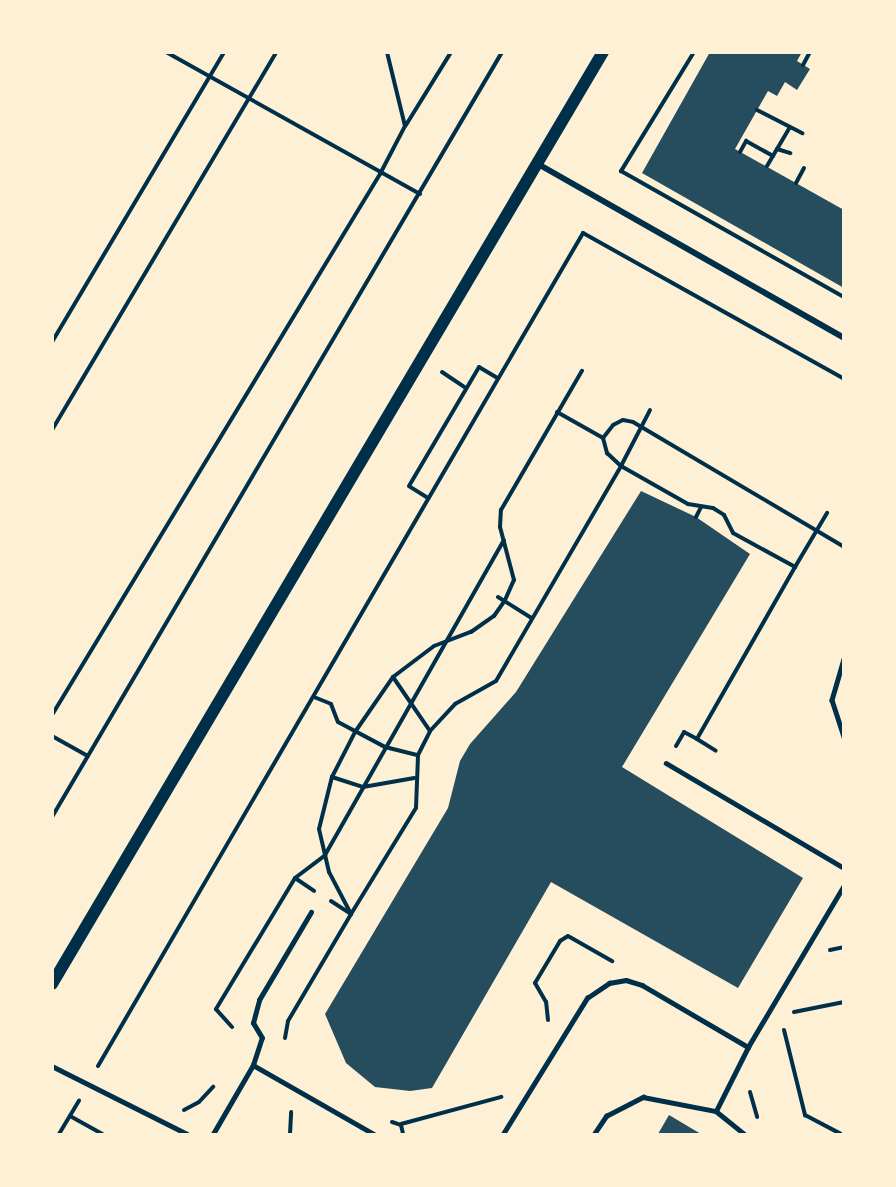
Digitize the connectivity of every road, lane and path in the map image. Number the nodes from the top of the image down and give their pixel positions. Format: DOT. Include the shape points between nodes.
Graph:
graph roads {
  1 [pos="166,52"];
  2 [pos="224,52"];
  3 [pos="276,52"];
  4 [pos="387,52"];
  5 [pos="451,52"];
  6 [pos="502,52"];
  7 [pos="603,52"];
  8 [pos="694,52"];
  9 [pos="810,52"];
  10 [pos="803,65"];
  11 [pos="209,78"];
  12 [pos="247,100"];
  13 [pos="757,110"];
  14 [pos="405,126"];
  15 [pos="790,127"];
  16 [pos="802,133"];
  17 [pos="777,149"];
  18 [pos="740,152"];
  19 [pos="790,153"];
  20 [pos="773,156"];
  21 [pos="538,164"];
  22 [pos="767,166"];
  23 [pos="804,168"];
  24 [pos="380,174"];
  25 [pos="796,183"];
  26 [pos="420,194"];
  27 [pos="843,297"];
  28 [pos="843,338"];
  29 [pos="52,342"];
  30 [pos="582,371"];
  31 [pos="497,378"];
  32 [pos="843,379"];
  33 [pos="650,410"];
  34 [pos="557,412"];
  35 [pos="644,428"];
  36 [pos="52,430"];
  37 [pos="603,438"];
  38 [pos="621,466"];
  39 [pos="428,498"];
  40 [pos="701,507"];
  41 [pos="827,513"];
  42 [pos="696,518"];
  43 [pos="817,531"];
  44 [pos="504,539"];
  45 [pos="843,547"];
  46 [pos="795,567"];
  47 [pos="498,597"];
  48 [pos="505,600"];
  49 [pos="532,618"];
  50 [pos="446,642"];
  51 [pos="843,659"];
  52 [pos="393,677"];
  53 [pos="314,697"];
  54 [pos="411,702"];
  55 [pos="52,714"];
  56 [pos="430,731"];
  57 [pos="355,732"];
  58 [pos="52,736"];
  59 [pos="843,738"];
  60 [pos="697,740"];
  61 [pos="386,747"];
  62 [pos="716,751"];
  63 [pos="418,755"];
  64 [pos="88,756"];
  65 [pos="666,763"];
  66 [pos="332,777"];
  67 [pos="414,778"];
  68 [pos="363,787"];
  69 [pos="52,817"];
  70 [pos="325,855"];
  71 [pos="843,868"];
  72 [pos="295,878"];
  73 [pos="843,885"];
  74 [pos="311,912"];
  75 [pos="351,915"];
  76 [pos="620,966"];
  77 [pos="52,984"];
  78 [pos="843,1002"];
  79 [pos="792,1013"];
  80 [pos="783,1026"];
  81 [pos="544,1029"];
  82 [pos="236,1032"];
  83 [pos="284,1041"];
  84 [pos="748,1047"];
  85 [pos="253,1065"];
  86 [pos="52,1066"];
  87 [pos="222,1078"];
  88 [pos="88,1086"];
  89 [pos="499,1106"];
  90 [pos="287,1109"];
  91 [pos="716,1111"];
  92 [pos="177,1113"];
  93 [pos="70,1116"];
  94 [pos="390,1121"];
  95 [pos="401,1125"];
  96 [pos="59,1134"];
  97 [pos="102,1134"];
  98 [pos="187,1134"];
  99 [pos="213,1134"];
  100 [pos="290,1134"];
  101 [pos="374,1134"];
  102 [pos="403,1134"];
  103 [pos="503,1134"];
  104 [pos="594,1134"];
  105 [pos="744,1134"];
  106 [pos="841,1134"];
  1 -- 11 [label="path"];
  2 -- 11 [label="path"];
  3 -- 12 [label="path"];
  4 -- 14 [label="path"];
  5 -- 14 [label="path"];
  6 -- 26 [label="path"];
  7 -- 21 [label="main road"];
  8 -- 27 [label="path" via="621,171"];
  9 -- 10 [label="path"];
  11 -- 12 [label="path"];
  11 -- 29 [label="path"];
  12 -- 24 [label="path"];
  12 -- 36 [label="path"];
  13 -- 15 [label="path"];
  14 -- 24 [label="path"];
  15 -- 16 [label="path"];
  15 -- 17 [label="path"];
  17 -- 19 [label="path"];
  17 -- 20 [label="path"];
  18 -- 20 [label="path" via="746,141"];
  20 -- 22 [label="path"];
  21 -- 28 [label="street"];
  21 -- 77 [label="main road"];
  23 -- 25 [label="path"];
  24 -- 26 [label="path"];
  24 -- 55 [label="path"];
  26 -- 64 [label="path"];
  30 -- 34 [label="path"];
  31 -- 32 [label="path" via="583,233"];
  31 -- 39 [label="path"];
  31 -- 39 [label="path" via="479,367 409,486"];
  33 -- 35 [label="path"];
  34 -- 37 [label="path"];
  34 -- 44 [label="path" via="501,510"];
  35 -- 37 [label="path" via="623,420 605,430"];
  35 -- 38 [label="path"];
  35 -- 43 [label="path"];
  37 -- 38 [label="path" via="607,453"];
  38 -- 40 [label="path" via="688,504"];
  38 -- 49 [label="path"];
  39 -- 53 [label="path"];
  40 -- 42 [label="path"];
  40 -- 46 [label="path" via="724,515 734,533"];
  41 -- 43 [label="path"];
  43 -- 45 [label="path"];
  43 -- 46 [label="path"];
  44 -- 48 [label="path" via="514,580"];
  44 -- 50 [label="path"];
  46 -- 60 [label="path"];
  47 -- 48 [label="path"];
  48 -- 49 [label="path"];
  48 -- 50 [label="path" via="494,616 471,632"];
  49 -- 56 [label="path" via="496,681 455,704"];
  50 -- 52 [label="path" via="434,646"];
  50 -- 54 [label="path"];
  51 -- 59 [label="lane" via="832,700"];
  52 -- 54 [label="path"];
  52 -- 57 [label="path"];
  53 -- 57 [label="path" via="332,704 338,722"];
  53 -- 88 [label="path"];
  54 -- 56 [label="path"];
  54 -- 61 [label="path"];
  56 -- 63 [label="path"];
  57 -- 61 [label="path"];
  57 -- 66 [label="path"];
  58 -- 64 [label="path"];
  60 -- 62 [label="path"];
  60 -- 65 [label="path" via="684,732"];
  61 -- 63 [label="path"];
  61 -- 68 [label="path"];
  63 -- 67 [label="path"];
  64 -- 69 [label="path"];
  65 -- 71 [label="lane"];
  66 -- 68 [label="path"];
  66 -- 70 [label="path" via="319,829"];
  67 -- 68 [label="path"];
  67 -- 75 [label="path" via="416,808"];
  68 -- 70 [label="path"];
  70 -- 72 [label="path"];
  70 -- 75 [label="path" via="329,872"];
  72 -- 75 [label="path"];
  72 -- 82 [label="path" via="216,1009"];
  73 -- 84 [label="lane"];
  74 -- 85 [label="lane" via="259,1000 253,1023 262,1038"];
  75 -- 83 [label="path" via="288,1021"];
  76 -- 81 [label="path" via="568,936 560,941 535,983 546,1002 549,1019"];
  78 -- 79 [label="path"];
  80 -- 106 [label="path" via="805,1115"];
  84 -- 91 [label="lane"];
  84 -- 103 [label="lane" via="642,985 626,980 609,983 587,998"];
  85 -- 99 [label="lane"];
  85 -- 101 [label="lane"];
  86 -- 88 [label="lane"];
  87 -- 92 [label="path" via="199,1102"];
  88 -- 93 [label="path"];
  88 -- 98 [label="lane"];
  89 -- 95 [label="path" via="505,1096"];
  90 -- 100 [label="path" via="292,1113"];
  91 -- 104 [label="lane" via="643,1097 606,1116"];
  91 -- 105 [label="lane"];
  93 -- 96 [label="path"];
  93 -- 97 [label="path"];
  94 -- 95 [label="path"];
  95 -- 102 [label="path"];
}
